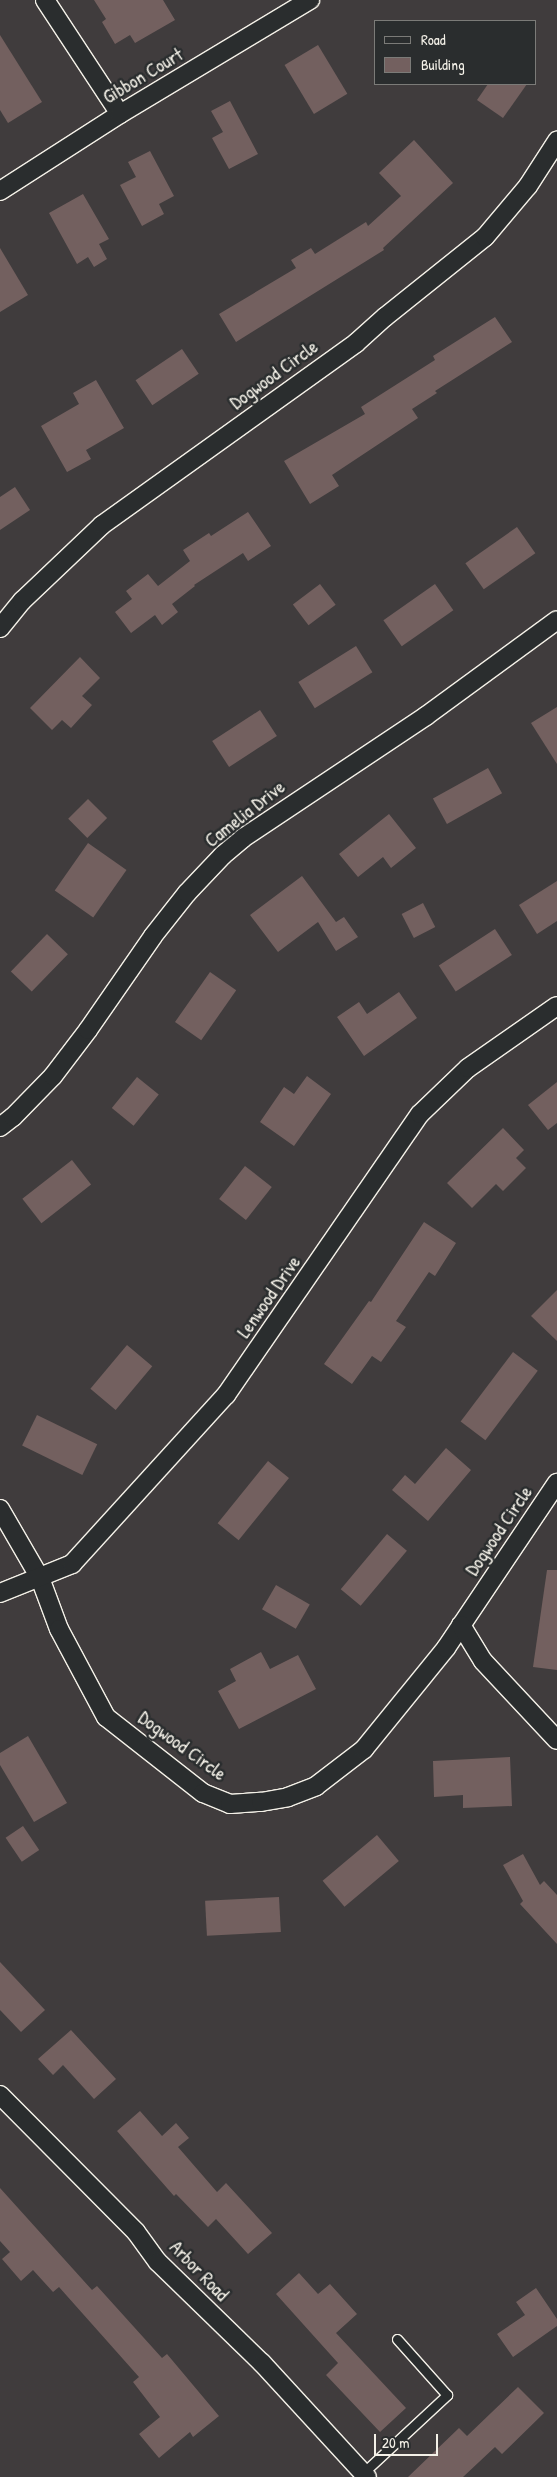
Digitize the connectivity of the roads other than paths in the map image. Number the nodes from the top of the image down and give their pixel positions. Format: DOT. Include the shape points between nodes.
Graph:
graph roads {
  1 [pos="45,0"];
  2 [pos="310,0"];
  3 [pos="120,114"];
  4 [pos="557,141"];
  5 [pos="0,191"];
  6 [pos="557,620"];
  7 [pos="0,628"];
  8 [pos="557,1006"];
  9 [pos="0,1127"];
  10 [pos="557,1483"];
  11 [pos="0,1509"];
  12 [pos="40,1578"];
  13 [pos="0,1593"];
  14 [pos="461,1625"];
  15 [pos="557,1740"];
  16 [pos="0,2095"];
  17 [pos="397,2339"];
  18 [pos="365,2475"];
  1 -- 3 [label="street"];
  2 -- 3 [label="street, Gibbon Court"];
  3 -- 5 [label="street, Gibbon Court"];
  4 -- 7 [label="street, Dogwood Circle" via="528,186 485,237 356,343 102,525 22,601"];
  6 -- 9 [label="street, Camelia Drive" via="426,716 243,838 223,855 153,936 53,1076"];
  8 -- 12 [label="street, Lenwood Drive" via="468,1068 420,1114 226,1396 72,1564"];
  10 -- 14 [label="street, Dogwood Circle"];
  11 -- 12 [label="street, Dogwood Circle"];
  12 -- 13 [label="street, Lenwood Drive"];
  12 -- 14 [label="street, Dogwood Circle" via="62,1636 106,1717 203,1793 230,1804 288,1797 316,1786 339,1771 364,1749"];
  14 -- 15 [label="street" via="483,1661"];
  16 -- 18 [label="street, Arbor Road" via="136,2232 158,2262 262,2363"];
  17 -- 18 [label="lane" via="447,2396"];
}
